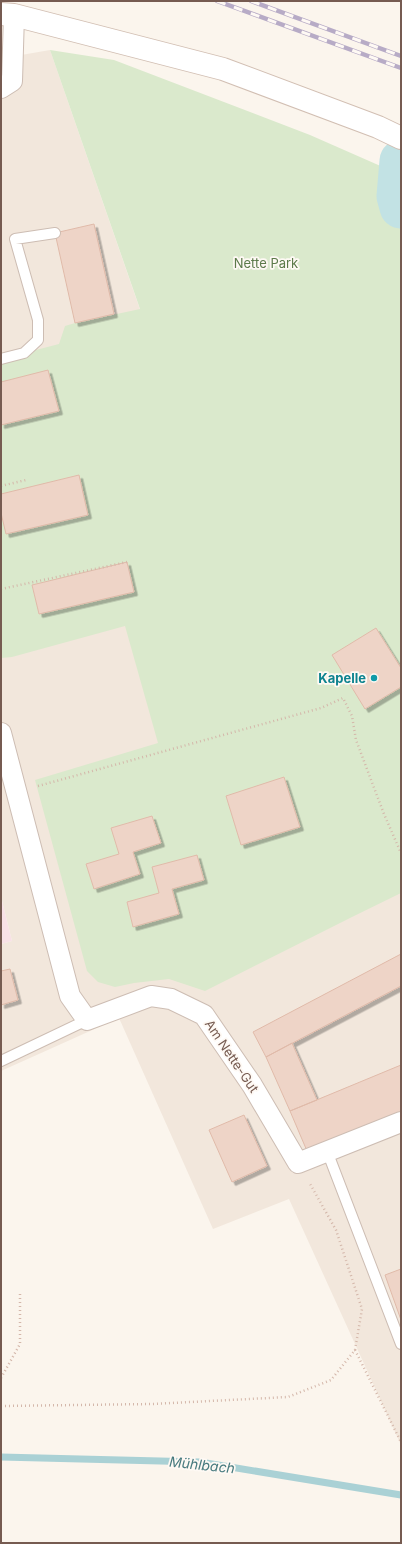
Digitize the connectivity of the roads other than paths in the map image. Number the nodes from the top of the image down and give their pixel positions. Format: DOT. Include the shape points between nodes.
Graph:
graph roads {
  1 [pos="8,14"];
  2 [pos="1,88"];
  3 [pos="401,138"];
  4 [pos="55,233"];
  5 [pos="1,359"];
  6 [pos="1,733"];
  7 [pos="87,1020"];
  8 [pos="1,1061"];
  9 [pos="401,1122"];
  10 [pos="327,1152"];
  11 [pos="401,1344"];
  1 -- 2 [label="street" via="12,81"];
  1 -- 3 [label="main road" via="223,69"];
  4 -- 5 [label="lane" via="16,239 38,320 38,340 24,353"];
  6 -- 7 [label="street" via="70,996"];
  7 -- 8 [label="lane"];
  7 -- 10 [label="street, Am Nette-Gut" via="151,996 172,999 204,1015 252,1085 298,1163"];
  9 -- 10 [label="street"];
  10 -- 11 [label="lane"];
}
